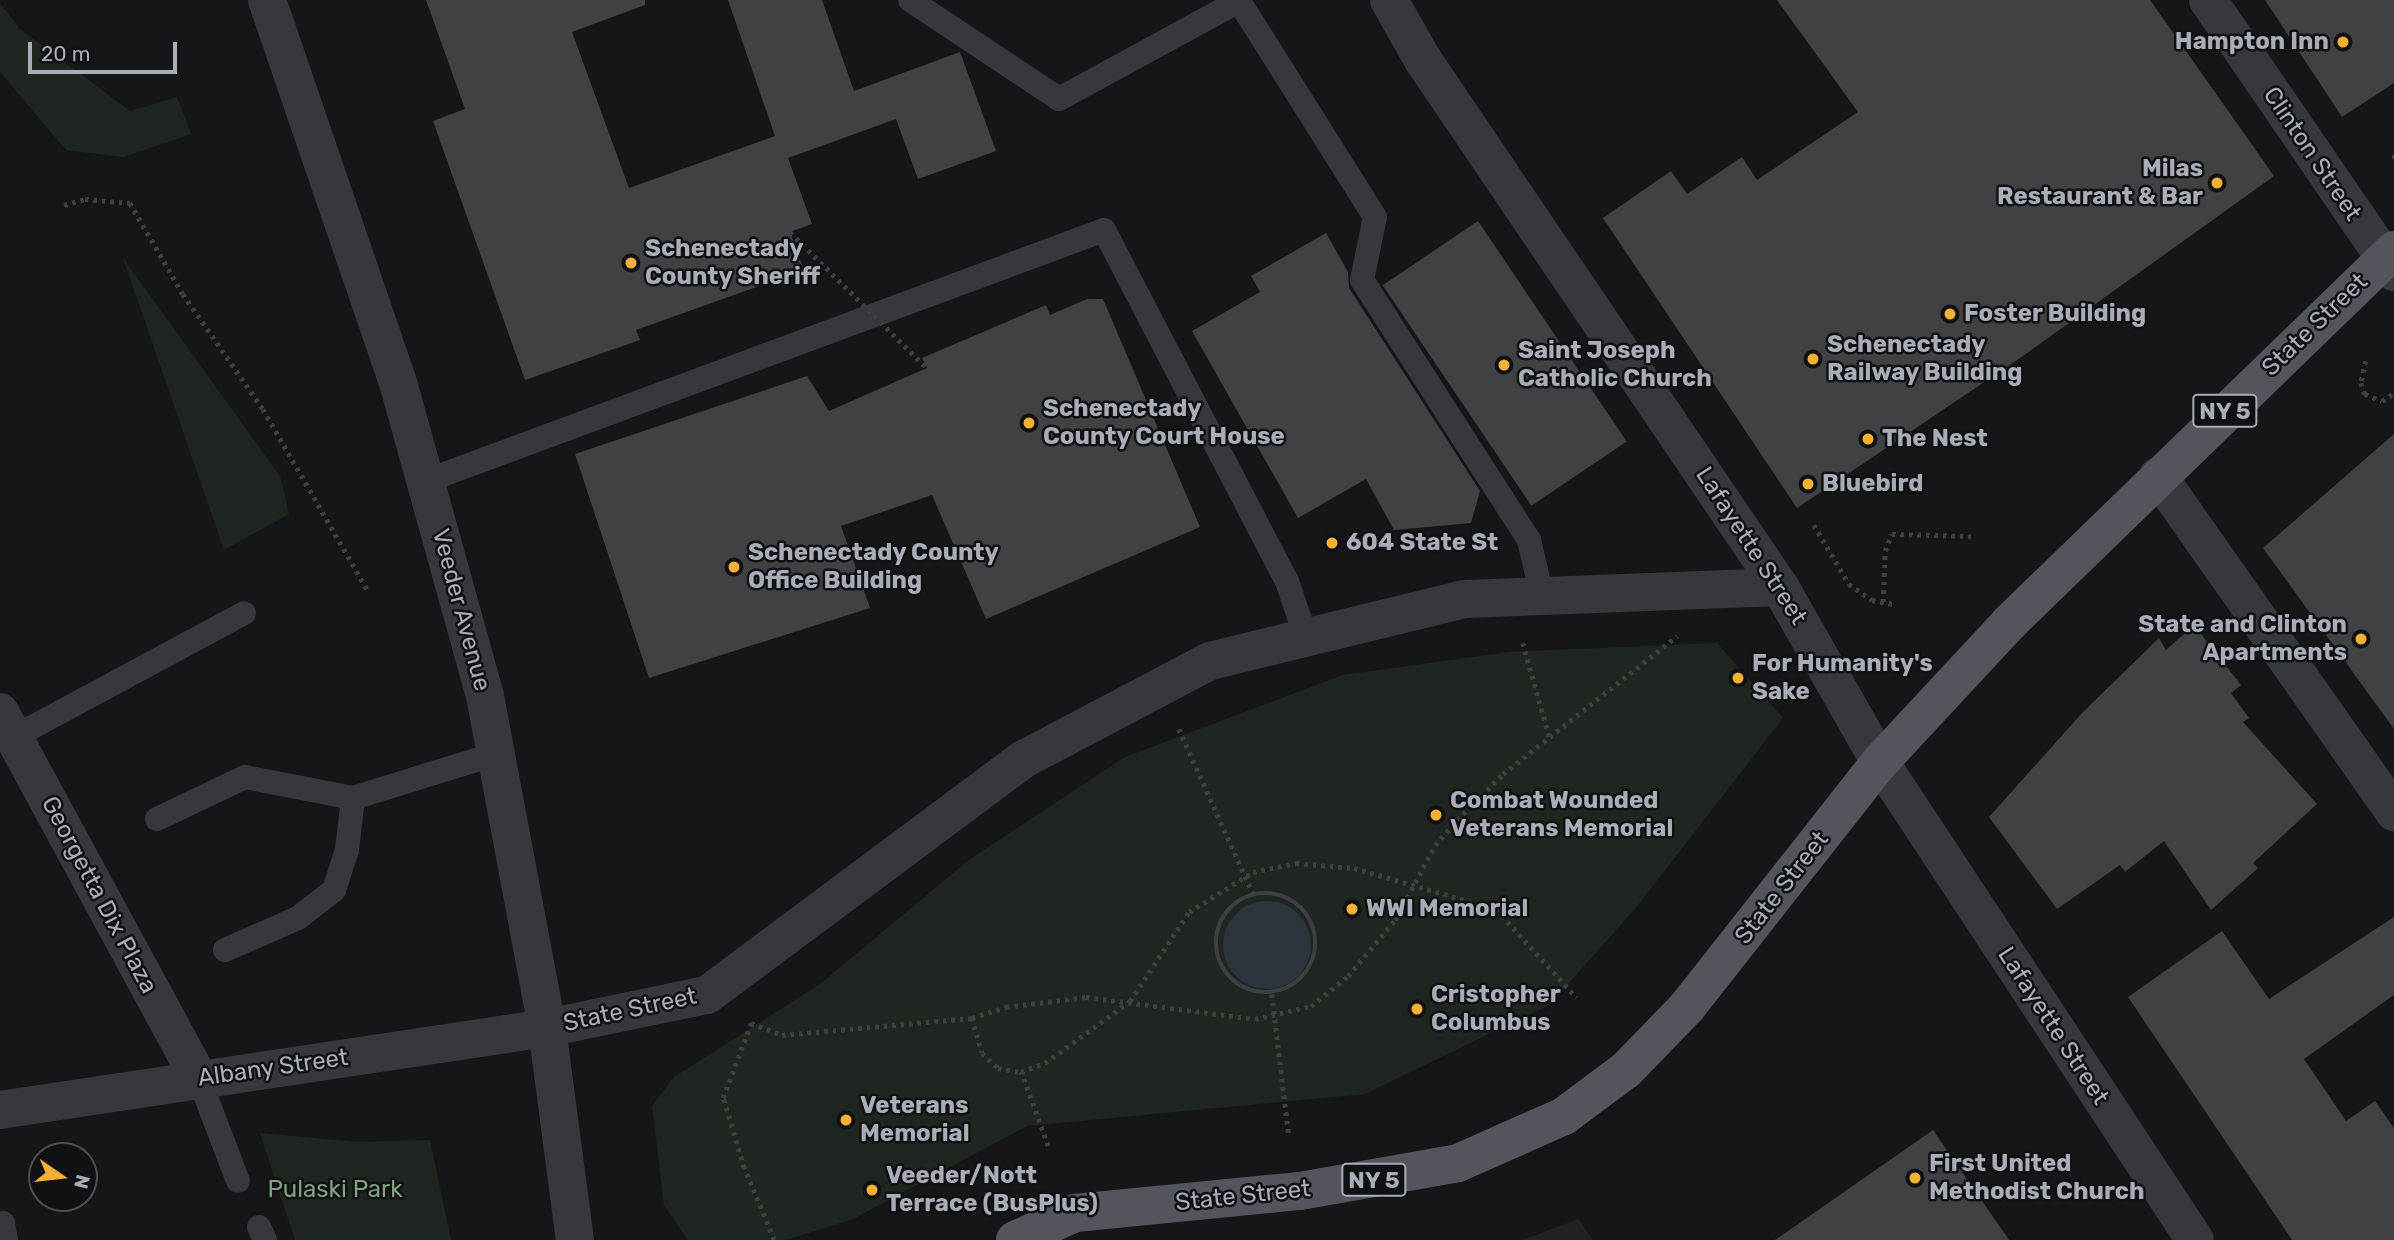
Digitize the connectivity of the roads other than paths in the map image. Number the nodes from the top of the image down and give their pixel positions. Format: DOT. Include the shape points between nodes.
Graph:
graph roads {
  1 [pos="267,0"];
  2 [pos="910,0"];
  3 [pos="1389,0"];
  4 [pos="2208,0"];
  5 [pos="2390,260"];
  6 [pos="2158,476"];
  7 [pos="426,481"];
  8 [pos="1780,587"];
  9 [pos="1542,596"];
  10 [pos="244,613"];
  11 [pos="1306,638"];
  12 [pos="7,724"];
  13 [pos="495,754"];
  14 [pos="1880,762"];
  15 [pos="353,798"];
  16 [pos="2394,812"];
  17 [pos="157,819"];
  18 [pos="225,950"];
  19 [pos="547,1028"];
  20 [pos="199,1079"];
  21 [pos="0,1110"];
  22 [pos="238,1181"];
  23 [pos="575,1240"];
  24 [pos="1015,1240"];
  25 [pos="2195,1240"];
  1 -- 7 [label="street, Veeder Avenue" via="399,386"];
  2 -- 9 [label="lane" via="1059,99 1239,1 1375,217 1362,280 1529,540"];
  3 -- 8 [label="street, Lafayette Street" via="1423,60"];
  4 -- 5 [label="street, Clinton Street"];
  5 -- 6 [label="main road, State Street / NY 5"];
  6 -- 14 [label="main road, State Street / NY 5" via="2009,623"];
  6 -- 16 [label="street"];
  7 -- 11 [label="lane" via="1104,230 1287,581"];
  7 -- 13 [label="street, Veeder Avenue" via="485,696"];
  8 -- 9 [label="street, State Street"];
  8 -- 14 [label="street, Lafayette Street"];
  9 -- 11 [label="street, State Street" via="1465,599"];
  10 -- 12 [label="lane"];
  11 -- 19 [label="street, State Street" via="1210,661 1024,759 707,995"];
  12 -- 20 [label="street, Georgetta Dix Plaza"];
  13 -- 15 [label="lane"];
  13 -- 19 [label="street, Veeder Avenue"];
  14 -- 24 [label="main road, State Street / NY 5" via="1687,1007 1626,1070 1564,1116 1458,1163 1300,1191 1075,1213"];
  14 -- 25 [label="street, Lafayette Street"];
  15 -- 17 [label="lane" via="245,777"];
  15 -- 18 [label="lane" via="347,850 334,890 298,918"];
  19 -- 20 [label="street, Albany Street"];
  19 -- 23 [label="street, Veeder Avenue"];
  20 -- 21 [label="street, Albany Street"];
  20 -- 22 [label="lane"];
}
